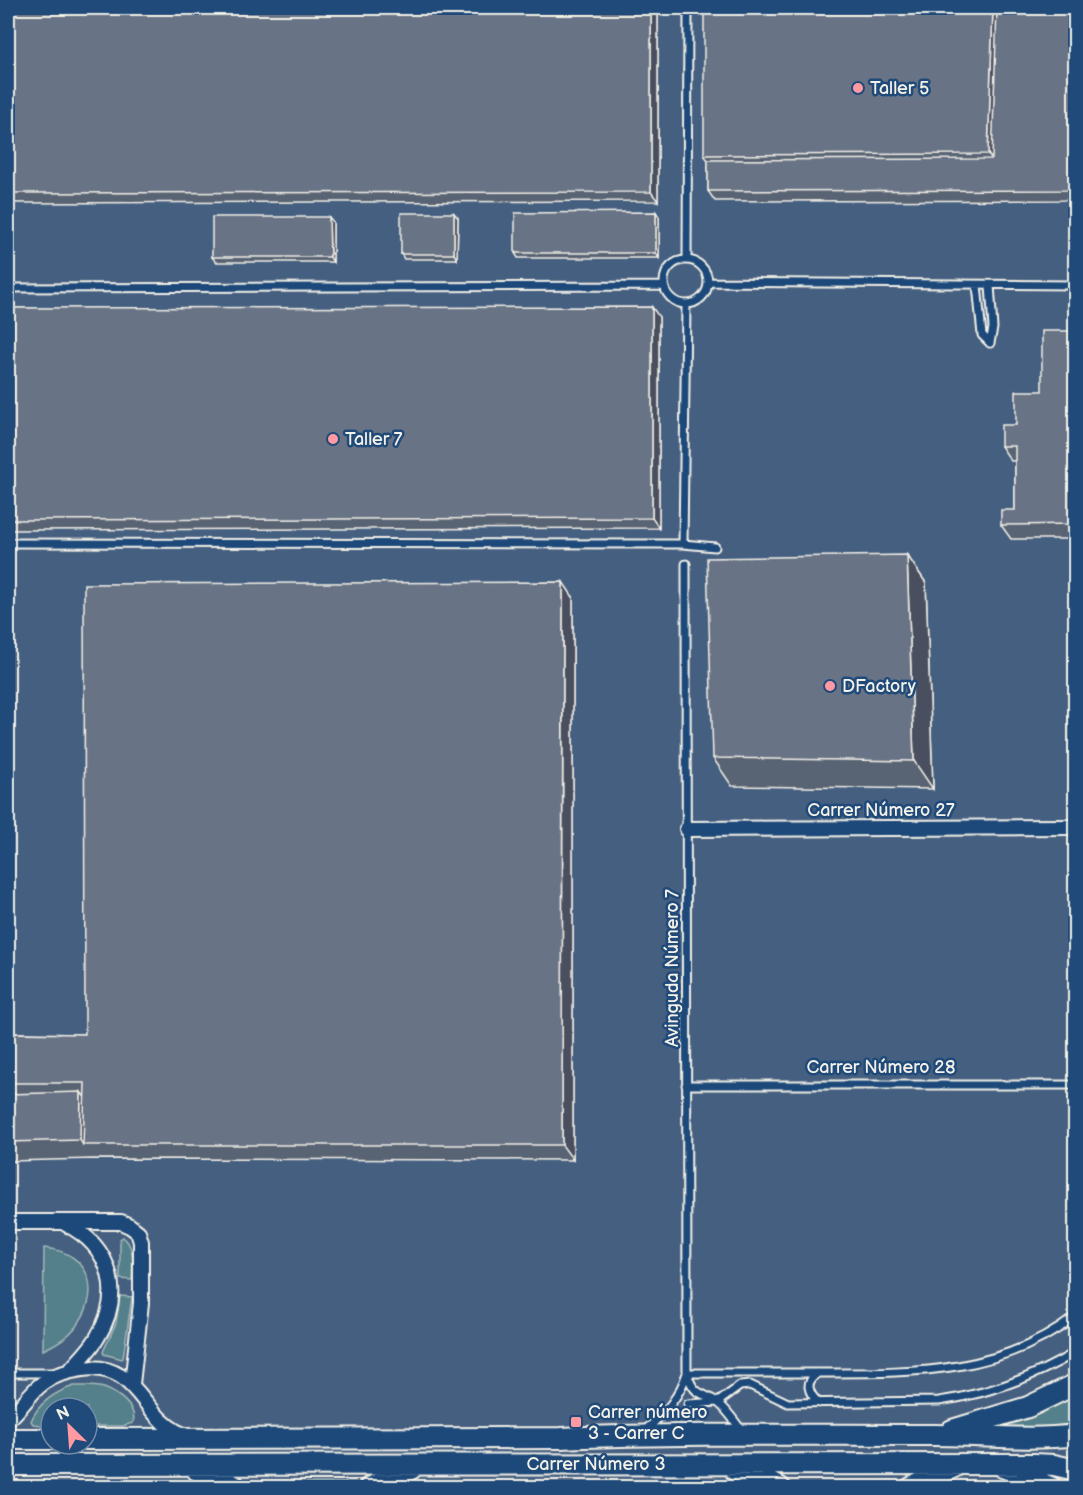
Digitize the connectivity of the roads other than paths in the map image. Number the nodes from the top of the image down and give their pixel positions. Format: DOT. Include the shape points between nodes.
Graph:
graph roads {
  1 [pos="688,8"];
  2 [pos="687,260"];
  3 [pos="709,282"];
  4 [pos="977,285"];
  5 [pos="990,285"];
  6 [pos="1076,285"];
  7 [pos="664,286"];
  8 [pos="8,288"];
  9 [pos="686,304"];
  10 [pos="8,543"];
  11 [pos="683,544"];
  12 [pos="715,547"];
  13 [pos="686,564"];
  14 [pos="1076,827"];
  15 [pos="687,829"];
  16 [pos="1076,1084"];
  17 [pos="686,1085"];
  18 [pos="8,1222"];
  19 [pos="61,1222"];
  20 [pos="1076,1316"];
  21 [pos="1076,1352"];
  22 [pos="65,1372"];
  23 [pos="8,1373"];
  24 [pos="687,1373"];
  25 [pos="818,1373"];
  26 [pos="132,1384"];
  27 [pos="1076,1384"];
  28 [pos="718,1402"];
  29 [pos="819,1403"];
  30 [pos="688,1404"];
  31 [pos="8,1419"];
  32 [pos="938,1435"];
  33 [pos="1076,1435"];
  34 [pos="637,1436"];
  35 [pos="747,1436"];
  36 [pos="8,1439"];
  37 [pos="39,1439"];
  38 [pos="99,1439"];
  39 [pos="197,1439"];
  40 [pos="716,1463"];
  41 [pos="963,1464"];
  42 [pos="995,1464"];
  43 [pos="8,1465"];
  44 [pos="183,1465"];
  45 [pos="421,1465"];
  46 [pos="1076,1470"];
  47 [pos="237,1488"];
  48 [pos="369,1488"];
  49 [pos="780,1488"];
  50 [pos="911,1488"];
  51 [pos="1052,1488"];
  1 -- 2 [label="lane"];
  2 -- 3 [label="lane" via="701,265"];
  2 -- 7 [label="lane" via="669,268"];
  3 -- 4 [label="lane"];
  3 -- 9 [label="lane" via="701,299"];
  4 -- 5 [label="lane"];
  4 -- 5 [label="lane" via="982,335 990,343"];
  5 -- 6 [label="lane"];
  7 -- 8 [label="lane"];
  7 -- 9 [label="lane" via="672,299"];
  9 -- 11 [label="lane"];
  10 -- 11 [label="lane"];
  11 -- 12 [label="lane"];
  13 -- 15 [label="lane, Avinguda Número 7"];
  14 -- 15 [label="street, Carrer Número 27"];
  15 -- 17 [label="lane, Avinguda Número 7"];
  16 -- 17 [label="lane, Carrer Número 28"];
  17 -- 24 [label="lane, Avinguda Número 7"];
  18 -- 19 [label="street"];
  19 -- 22 [label="street" via="90,1239 111,1279 111,1301 104,1326 97,1340"];
  19 -- 26 [label="street" via="121,1222 138,1232 141,1303"];
  20 -- 25 [label="lane" via="1044,1337 971,1364 920,1372"];
  21 -- 29 [label="lane" via="1009,1385 963,1397"];
  22 -- 23 [label="lane"];
  22 -- 26 [label="street" via="104,1369"];
  22 -- 31 [label="street" via="33,1390"];
  24 -- 25 [label="lane"];
  24 -- 28 [label="lane" via="695,1389"];
  24 -- 34 [label="lane, Avinguda Número 7" via="671,1404"];
  25 -- 29 [label="lane" via="809,1383 810,1393"];
  26 -- 39 [label="street" via="159,1420 177,1433"];
  27 -- 32 [label="main road" via="1028,1407"];
  28 -- 29 [label="lane" via="740,1386 750,1386 788,1403"];
  28 -- 30 [label="lane"];
  28 -- 35 [label="lane"];
  32 -- 33 [label="main road, Carrer Número 3"];
  32 -- 35 [label="main road, Carrer Número 3"];
  34 -- 35 [label="main road, Carrer Número 3"];
  34 -- 39 [label="main road, Carrer Número 3"];
  36 -- 37 [label="main road"];
  38 -- 39 [label="main road, Carrer Número 3"];
  40 -- 41 [label="main road, Carrer Número 3"];
  40 -- 45 [label="main road, Carrer Número 3"];
  40 -- 49 [label="main road"];
  41 -- 42 [label="main road, Carrer Número 3"];
  41 -- 50 [label="main road"];
  42 -- 46 [label="main road, Carrer Número 3" via="1054,1465"];
  42 -- 51 [label="main road"];
  43 -- 44 [label="main road, Carrer Número 3"];
  44 -- 45 [label="main road, Carrer Número 3"];
  44 -- 47 [label="main road"];
  45 -- 48 [label="main road"];
}
